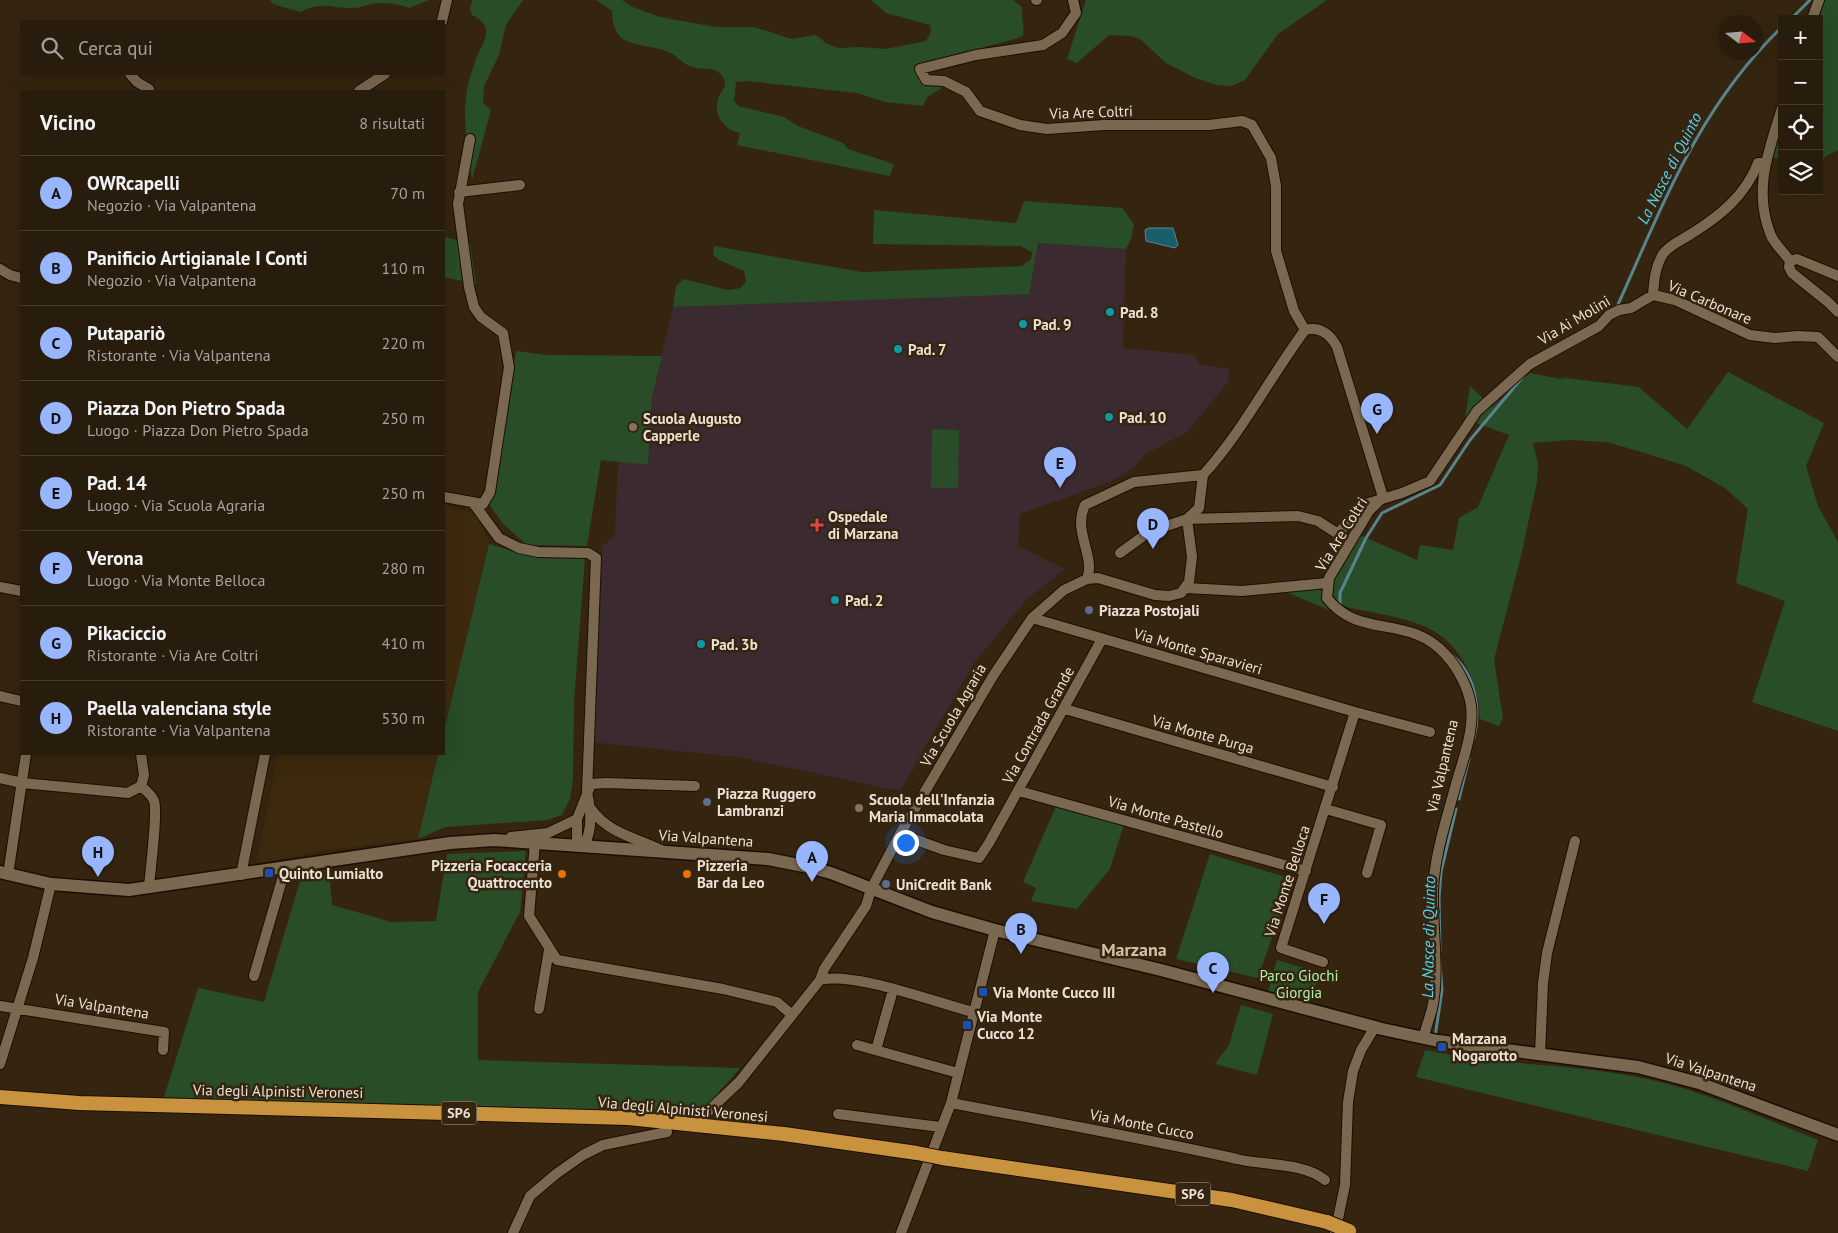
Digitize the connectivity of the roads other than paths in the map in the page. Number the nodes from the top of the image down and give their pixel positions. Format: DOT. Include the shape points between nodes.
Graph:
graph roads {
  1 [pos="447,0"];
  2 [pos="1073,0"];
  3 [pos="1820,0"];
  4 [pos="1814,15"];
  5 [pos="442,20"];
  6 [pos="131,75"];
  7 [pos="383,75"];
  8 [pos="150,90"];
  9 [pos="361,90"];
  10 [pos="1778,120"];
  11 [pos="470,139"];
  12 [pos="1763,167"];
  13 [pos="520,185"];
  14 [pos="459,192"];
  15 [pos="1790,261"];
  16 [pos="0,269"];
  17 [pos="1838,276"];
  18 [pos="20,278"];
  19 [pos="1653,295"];
  20 [pos="1838,312"];
  21 [pos="1305,330"];
  22 [pos="1838,357"];
  23 [pos="1203,475"];
  24 [pos="445,497"];
  25 [pos="1383,497"];
  26 [pos="474,504"];
  27 [pos="1187,519"];
  28 [pos="1120,553"];
  29 [pos="1086,579"];
  30 [pos="1327,583"];
  31 [pos="0,587"];
  32 [pos="1186,588"];
  33 [pos="20,592"];
  34 [pos="1032,618"];
  35 [pos="1102,639"];
  36 [pos="0,696"];
  37 [pos="20,701"];
  38 [pos="1065,709"];
  39 [pos="1355,712"];
  40 [pos="1430,732"];
  41 [pos="26,755"];
  42 [pos="142,755"];
  43 [pos="265,755"];
  44 [pos="0,778"];
  45 [pos="22,783"];
  46 [pos="141,786"];
  47 [pos="695,786"];
  48 [pos="1333,786"];
  49 [pos="1019,790"];
  50 [pos="587,792"];
  51 [pos="590,808"];
  52 [pos="1326,809"];
  53 [pos="577,819"];
  54 [pos="900,834"];
  55 [pos="494,840"];
  56 [pos="1574,841"];
  57 [pos="535,842"];
  58 [pos="580,846"];
  59 [pos="663,852"];
  60 [pos="286,866"];
  61 [pos="1306,872"];
  62 [pos="1367,873"];
  63 [pos="4,874"];
  64 [pos="241,875"];
  65 [pos="51,884"];
  66 [pos="149,888"];
  67 [pos="871,889"];
  68 [pos="995,930"];
  69 [pos="549,950"];
  70 [pos="1323,962"];
  71 [pos="254,976"];
  72 [pos="820,980"];
  73 [pos="893,990"];
  74 [pos="0,1006"];
  75 [pos="17,1008"];
  76 [pos="539,1009"];
  77 [pos="974,1012"];
  78 [pos="791,1014"];
  79 [pos="1375,1027"];
  80 [pos="1423,1038"];
  81 [pos="857,1045"];
  82 [pos="163,1050"];
  83 [pos="876,1050"];
  84 [pos="1540,1054"];
  85 [pos="0,1064"];
  86 [pos="958,1073"];
  87 [pos="0,1097"];
  88 [pos="950,1103"];
  89 [pos="838,1114"];
  90 [pos="702,1117"];
  91 [pos="940,1127"];
  92 [pos="667,1132"];
  93 [pos="1838,1135"];
  94 [pos="1324,1180"];
  95 [pos="1331,1228"];
  96 [pos="1352,1232"];
  97 [pos="513,1233"];
  98 [pos="901,1233"];
  1 -- 5 [label="street"];
  2 -- 21 [label="street, Via Are Coltri" via="1076,13 1062,33 1043,45 976,55 920,69 926,80 944,81 966,92 980,111 1020,125 1047,129 1104,125 1209,125 1242,121 1252,125 1271,158 1276,186 1276,251 1294,311"];
  3 -- 4 [label="street"];
  6 -- 8 [label="street"];
  7 -- 9 [label="street"];
  10 -- 12 [label="street"];
  11 -- 14 [label="street"];
  12 -- 15 [label="street" via="1763,206 1770,234"];
  12 -- 19 [label="street" via="1758,164 1741,194 1721,215 1664,254 1656,270"];
  13 -- 14 [label="street"];
  14 -- 26 [label="street" via="460,230 474,307 481,317 503,333 509,367 490,492 483,504"];
  15 -- 17 [label="street" via="1797,259"];
  15 -- 20 [label="street" via="1792,274"];
  16 -- 18 [label="street"];
  19 -- 22 [label="street, Via Carbonare" via="1675,300 1750,336 1818,337"];
  19 -- 25 [label="street, Via Ai Molini" via="1631,308 1609,315 1599,326 1530,364 1477,411 1430,481"];
  21 -- 23 [label="street" via="1235,436"];
  21 -- 25 [label="street, Via Are Coltri" via="1316,328 1330,336 1337,347"];
  23 -- 27 [label="street" via="1199,508"];
  23 -- 29 [label="street" via="1134,482 1085,505 1081,528 1090,564"];
  24 -- 26 [label="street"];
  25 -- 27 [label="street, Via Ai Molini" via="1362,505 1338,534 1318,521 1298,516"];
  25 -- 30 [label="street, Via Are Coltri" via="1369,511"];
  26 -- 50 [label="street" via="499,538 519,548 538,552 588,553 596,558"];
  27 -- 28 [label="street" via="1148,532"];
  27 -- 32 [label="street" via="1192,557"];
  29 -- 32 [label="street" via="1098,578 1155,595 1175,595"];
  29 -- 34 [label="street, Via Scuola Agraria" via="1064,590"];
  30 -- 32 [label="street, Via Are Coltri" via="1259,591"];
  30 -- 80 [label="street, Via Valpantena" via="1327,598 1338,612 1362,622 1409,630 1430,640 1461,676 1471,705 1467,745 1439,851 1434,883 1434,984 1432,1008"];
  31 -- 33 [label="street"];
  34 -- 35 [label="street, Via Monte Sparavieri"];
  34 -- 54 [label="street, Via Scuola Agraria" via="993,676"];
  35 -- 38 [label="street, Via Contrada Grande"];
  35 -- 39 [label="street, Via Monte Sparavieri"];
  36 -- 37 [label="street"];
  38 -- 48 [label="street, Via Monte Purga"];
  38 -- 49 [label="street, Via Contrada Grande"];
  39 -- 40 [label="street"];
  39 -- 48 [label="street, Via Monte Belloca"];
  41 -- 45 [label="street, Via Valpantena"];
  42 -- 46 [label="street" via="144,775"];
  43 -- 64 [label="street"];
  44 -- 45 [label="street"];
  45 -- 46 [label="street" via="128,792"];
  45 -- 63 [label="street, Via Valpantena"];
  46 -- 66 [label="street" via="154,800 157,813"];
  47 -- 50 [label="street" via="606,783 591,784"];
  48 -- 52 [label="street, Via Monte Belloca"];
  49 -- 54 [label="street, Via Contrada Grande" via="979,858 944,850"];
  49 -- 61 [label="street, Via Monte Pastello"];
  50 -- 51 [label="street"];
  50 -- 53 [label="street"];
  51 -- 58 [label="street" via="590,831"];
  51 -- 59 [label="street" via="602,823 616,832"];
  52 -- 61 [label="street, Via Monte Belloca"];
  52 -- 62 [label="street" via="1381,825"];
  53 -- 55 [label="street" via="548,833"];
  53 -- 58 [label="street"];
  54 -- 67 [label="street, Via Scuola Agraria"];
  55 -- 57 [label="street, Via Valpantena"];
  55 -- 60 [label="street, Via Valpantena"];
  56 -- 84 [label="street" via="1547,954"];
  57 -- 58 [label="street, Via Valpantena"];
  57 -- 69 [label="street" via="529,916"];
  58 -- 59 [label="street, Via Valpantena"];
  59 -- 67 [label="street, Via Valpantena" via="768,859 831,873"];
  60 -- 64 [label="street, Via Valpantena"];
  60 -- 71 [label="street"];
  61 -- 70 [label="street, Via Monte Belloca" via="1280,948"];
  63 -- 65 [label="street, Via Valpantena"];
  64 -- 66 [label="street, Via Valpantena"];
  65 -- 66 [label="street, Via Valpantena" via="98,890"];
  65 -- 75 [label="street"];
  67 -- 68 [label="street, Via Valpantena" via="932,912"];
  67 -- 72 [label="street" via="866,906"];
  68 -- 77 [label="street"];
  68 -- 79 [label="street, Via Valpantena"];
  69 -- 76 [label="street"];
  69 -- 78 [label="street" via="557,960 723,989 777,1002"];
  72 -- 73 [label="street" via="838,977"];
  72 -- 78 [label="street"];
  73 -- 77 [label="street"];
  73 -- 83 [label="street"];
  74 -- 75 [label="street, Via Valpantena"];
  75 -- 82 [label="street, Via Valpantena" via="164,1032"];
  75 -- 85 [label="street"];
  77 -- 86 [label="street"];
  78 -- 90 [label="street" via="739,1082"];
  79 -- 80 [label="street, Via Valpantena"];
  79 -- 95 [label="street" via="1361,1050 1352,1079 1345,1185"];
  80 -- 84 [label="street, Via Valpantena"];
  81 -- 83 [label="street"];
  83 -- 86 [label="street"];
  84 -- 93 [label="street, Via Valpantena" via="1638,1067 1699,1083"];
  86 -- 88 [label="street"];
  87 -- 95 [label="highway, Via degli Alpinisti Veronesi / SP6, bridge" via="79,1104 628,1118 784,1134 1232,1200"];
  88 -- 91 [label="street"];
  88 -- 94 [label="street, Via Monte Cucco" via="1314,1172"];
  89 -- 91 [label="street"];
  91 -- 98 [label="street"];
  92 -- 97 [label="street" via="604,1145 576,1160 530,1196"];
  95 -- 96 [label="highway, Via degli Alpinisti Veronesi / SP6, bridge"];
}
